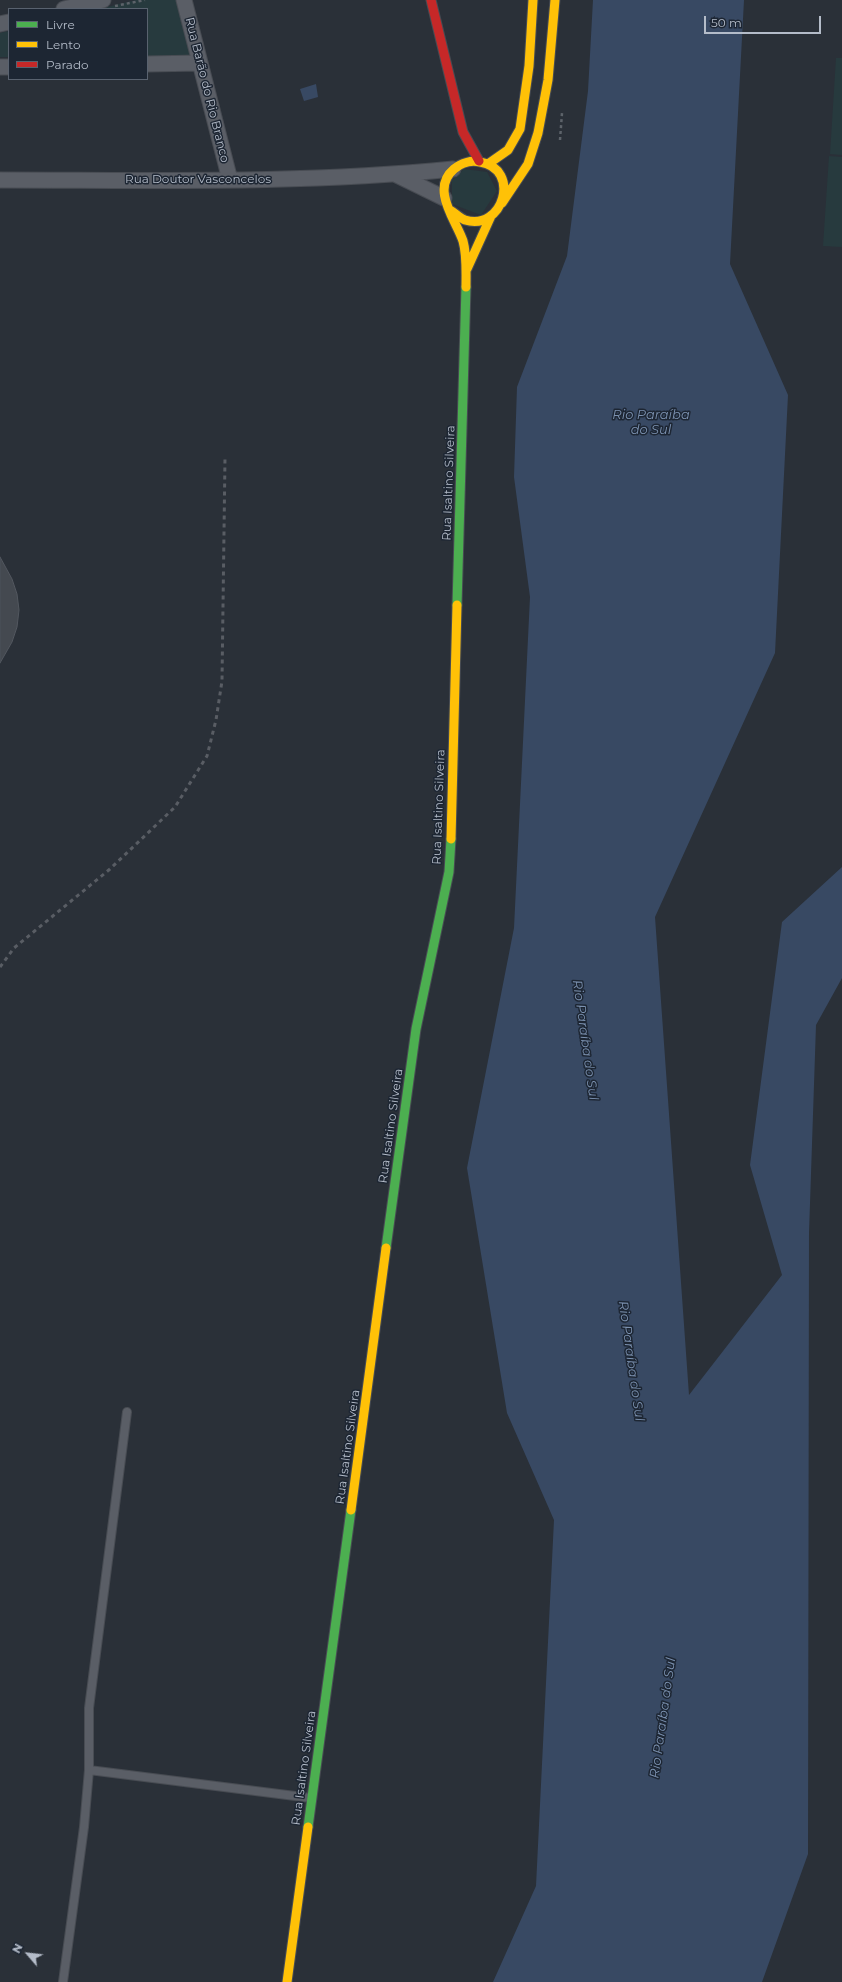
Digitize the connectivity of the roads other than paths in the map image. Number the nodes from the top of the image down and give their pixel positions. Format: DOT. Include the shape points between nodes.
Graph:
graph roads {
  1 [pos="184,0"];
  2 [pos="431,0"];
  3 [pos="533,0"];
  4 [pos="555,0"];
  5 [pos="106,4"];
  6 [pos="72,8"];
  7 [pos="200,63"];
  8 [pos="148,64"];
  9 [pos="463,132"];
  10 [pos="484,162"];
  11 [pos="455,167"];
  12 [pos="396,175"];
  13 [pos="0,180"];
  14 [pos="230,180"];
  15 [pos="502,203"];
  16 [pos="447,204"];
  17 [pos="491,216"];
  18 [pos="466,269"];
  19 [pos="127,1412"];
  20 [pos="89,1770"];
  21 [pos="312,1798"];
  22 [pos="63,1982"];
  23 [pos="287,1982"];
  1 -- 7 [label="street, Rua Barão do Rio Branco"];
  2 -- 9 [label="main road"];
  3 -- 10 [label="main road" via="529,66 520,129 508,150"];
  4 -- 15 [label="main road" via="548,80 538,134 528,164"];
  5 -- 6 [label="street"];
  7 -- 8 [label="street"];
  7 -- 14 [label="street, Rua Barão do Rio Branco"];
  9 -- 10 [label="main road"];
  9 -- 11 [label="main road"];
  10 -- 11 [label="main road" via="464,162"];
  10 -- 15 [label="main road" via="495,169 502,180"];
  11 -- 12 [label="street, Rua Doutor Vasconcelos"];
  11 -- 16 [label="main road" via="445,182"];
  12 -- 14 [label="street, Rua Doutor Vasconcelos"];
  12 -- 16 [label="street, Rua Doutor Vasconcelos"];
  13 -- 14 [label="street, Rua Doutor Vasconcelos"];
  15 -- 17 [label="main road"];
  16 -- 17 [label="main road" via="457,216 474,222"];
  16 -- 18 [label="main road, Rua Isaltino Silveira" via="463,242"];
  17 -- 18 [label="main road"];
  18 -- 21 [label="main road, Rua Isaltino Silveira" via="449,872 416,1029"];
  19 -- 20 [label="lane" via="89,1708"];
  20 -- 21 [label="lane"];
  20 -- 22 [label="lane"];
  21 -- 23 [label="main road, Rua Isaltino Silveira"];
}
